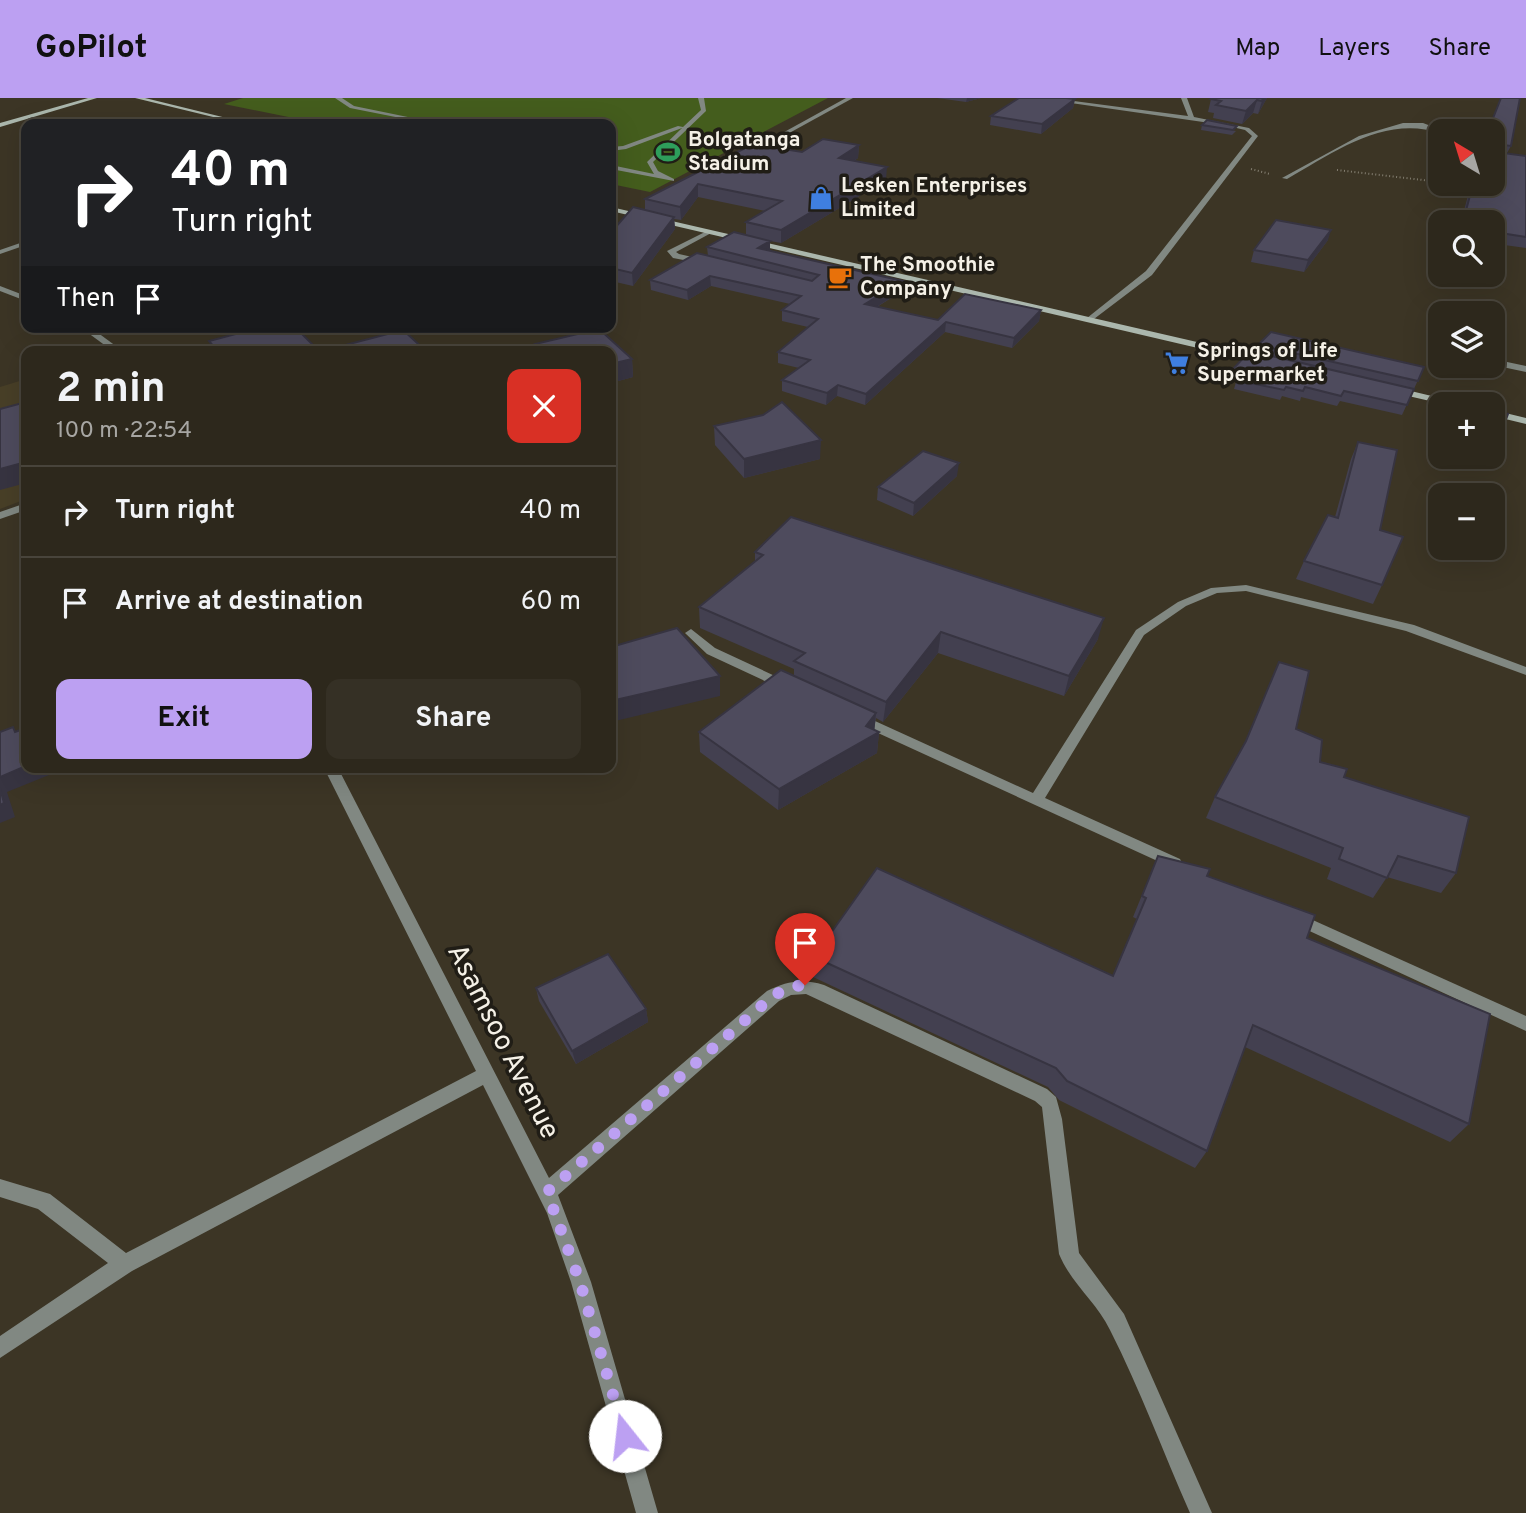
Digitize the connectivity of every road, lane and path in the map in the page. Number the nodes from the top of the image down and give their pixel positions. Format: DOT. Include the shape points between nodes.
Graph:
graph roads {
  1 [pos="93,98"];
  2 [pos="138,98"];
  3 [pos="338,98"];
  4 [pos="701,98"];
  5 [pos="850,98"];
  6 [pos="1040,98"];
  7 [pos="1184,98"];
  8 [pos="227,119"];
  9 [pos="413,119"];
  10 [pos="1192,119"];
  11 [pos="694,120"];
  12 [pos="0,125"];
  13 [pos="1428,127"];
  14 [pos="616,149"];
  15 [pos="738,159"];
  16 [pos="1234,164"];
  17 [pos="616,168"];
  18 [pos="1337,170"];
  19 [pos="1285,178"];
  20 [pos="672,180"];
  21 [pos="1428,181"];
  22 [pos="681,182"];
  23 [pos="644,208"];
  24 [pos="616,210"];
  25 [pos="633,214"];
  26 [pos="709,232"];
  27 [pos="21,245"];
  28 [pos="0,252"];
  29 [pos="713,264"];
  30 [pos="0,288"];
  31 [pos="21,297"];
  32 [pos="1090,320"];
  33 [pos="93,333"];
  34 [pos="111,346"];
  35 [pos="1266,361"];
  36 [pos="1505,365"];
  37 [pos="1526,369"];
  38 [pos="1387,389"];
  39 [pos="1428,398"];
  40 [pos="1505,416"];
  41 [pos="1526,421"];
  42 [pos="21,508"];
  43 [pos="0,516"];
  44 [pos="691,633"];
  45 [pos="1526,671"];
  46 [pos="799,691"];
  47 [pos="849,714"];
  48 [pos="334,773"];
  49 [pos="1036,800"];
  50 [pos="1187,869"];
  51 [pos="1275,909"];
  52 [pos="1526,1024"];
  53 [pos="486,1075"];
  54 [pos="0,1188"];
  55 [pos="547,1192"];
  56 [pos="125,1264"];
  57 [pos="0,1348"];
  58 [pos="647,1513"];
  59 [pos="1201,1513"];
  1 -- 12 [label="main road"];
  2 -- 8 [label="main road"];
  3 -- 9 [label="street" via="352,107"];
  4 -- 11 [label="street" via="704,110"];
  5 -- 15 [label="street"];
  6 -- 10 [label="street"];
  7 -- 10 [label="street"];
  10 -- 16 [label="street" via="1247,129 1255,136"];
  11 -- 14 [label="street" via="667,134"];
  11 -- 20 [label="street" via="650,162 655,173"];
  13 -- 19 [label="street" via="1381,130 1342,145"];
  16 -- 19 [label="path"];
  16 -- 32 [label="street" via="1149,273"];
  17 -- 20 [label="street"];
  18 -- 21 [label="path"];
  20 -- 22 [label="street"];
  23 -- 25 [label="street"];
  24 -- 25 [label="main road"];
  25 -- 26 [label="main road"];
  26 -- 29 [label="street" via="671,251"];
  26 -- 32 [label="main road"];
  27 -- 28 [label="street"];
  30 -- 31 [label="street"];
  32 -- 35 [label="main road"];
  33 -- 34 [label="street"];
  36 -- 37 [label="street"];
  38 -- 39 [label="main road"];
  40 -- 41 [label="main road"];
  42 -- 43 [label="street"];
  44 -- 46 [label="street" via="711,651"];
  45 -- 49 [label="street" via="1410,628 1246,588 1215,590 1182,604 1140,633"];
  47 -- 49 [label="street"];
  48 -- 53 [label="street, Asamsoo Avenue"];
  49 -- 50 [label="street"];
  51 -- 52 [label="street"];
  53 -- 55 [label="street, Asamsoo Avenue"];
  53 -- 56 [label="street"];
  54 -- 56 [label="street" via="43,1201"];
  55 -- 58 [label="street, Asamsoo Avenue" via="580,1282"];
  55 -- 59 [label="street" via="789,987 805,985 1041,1095 1050,1103 1069,1254 1117,1321"];
  56 -- 57 [label="street"];
}
